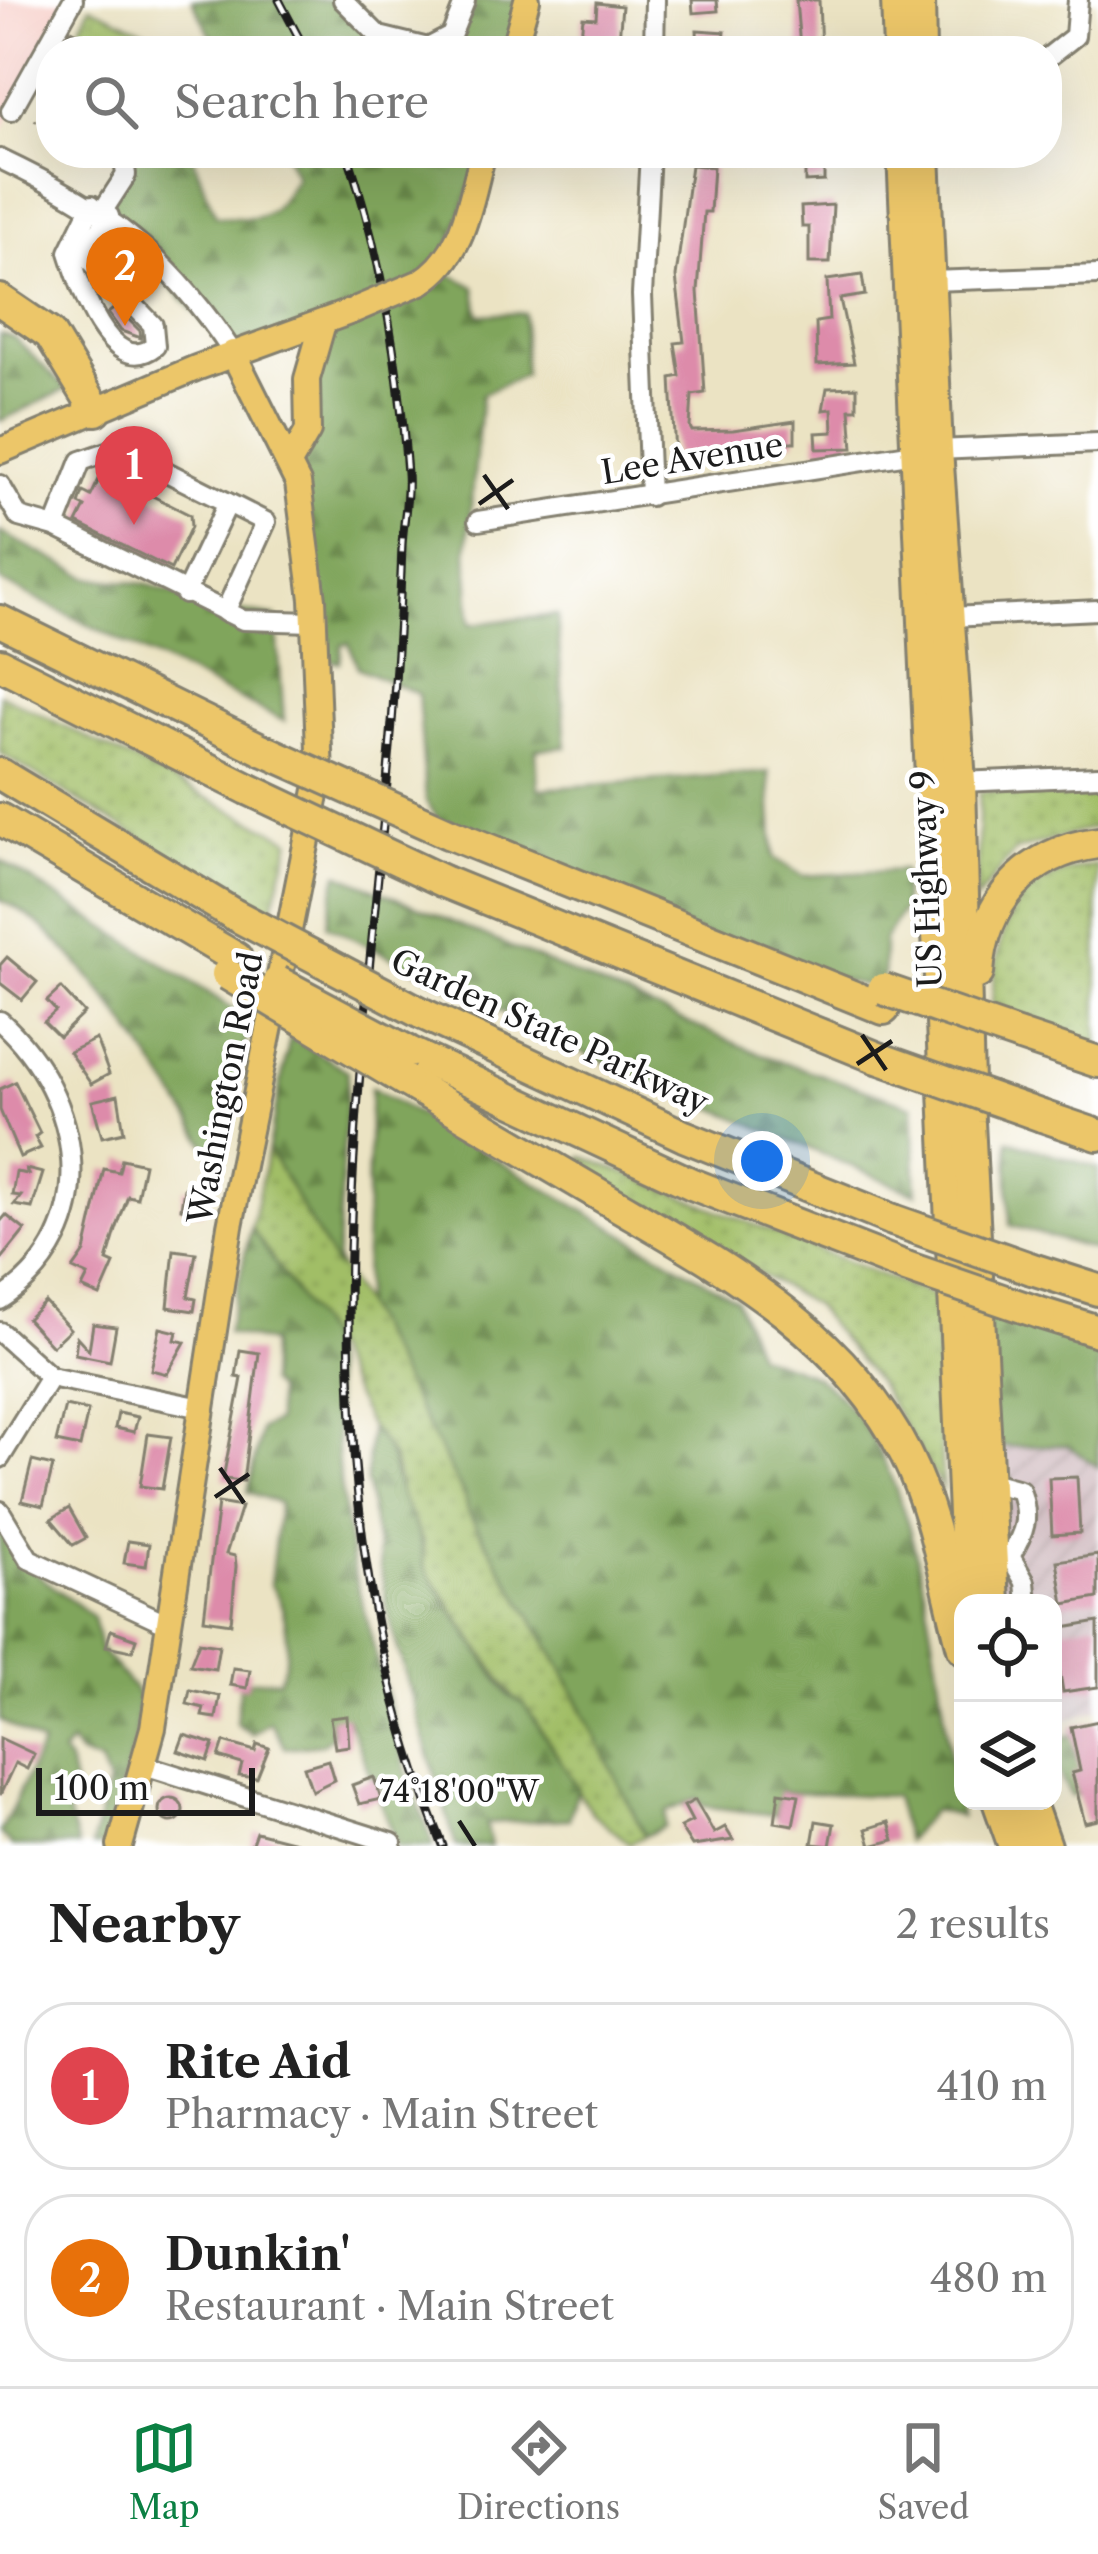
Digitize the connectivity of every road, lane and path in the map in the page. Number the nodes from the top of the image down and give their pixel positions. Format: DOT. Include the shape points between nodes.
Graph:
graph roads {
  1 [pos="73,0"];
  2 [pos="343,0"];
  3 [pos="464,0"];
  4 [pos="527,0"];
  5 [pos="655,0"];
  6 [pos="897,0"];
  7 [pos="919,0"];
  8 [pos="1078,0"];
  9 [pos="53,36"];
  10 [pos="383,36"];
  11 [pos="451,36"];
  12 [pos="516,36"];
  13 [pos="654,36"];
  14 [pos="898,36"];
  15 [pos="920,36"];
  16 [pos="1062,44"];
  17 [pos="36,66"];
  18 [pos="11,111"];
  19 [pos="0,160"];
  20 [pos="126,168"];
  21 [pos="479,168"];
  22 [pos="649,168"];
  23 [pos="904,168"];
  24 [pos="925,168"];
  25 [pos="101,211"];
  26 [pos="1098,275"];
  27 [pos="930,281"];
  28 [pos="0,299"];
  29 [pos="323,322"];
  30 [pos="233,353"];
  31 [pos="96,410"];
  32 [pos="1098,443"];
  33 [pos="0,451"];
  34 [pos="926,452"];
  35 [pos="291,460"];
  36 [pos="0,485"];
  37 [pos="650,496"];
  38 [pos="228,502"];
  39 [pos="478,520"];
  40 [pos="55,526"];
  41 [pos="185,593"];
  42 [pos="1098,610"];
  43 [pos="225,612"];
  44 [pos="950,617"];
  45 [pos="0,621"];
  46 [pos="314,622"];
  47 [pos="0,664"];
  48 [pos="0,775"];
  49 [pos="1098,776"];
  50 [pos="960,782"];
  51 [pos="0,819"];
  52 [pos="1098,843"];
  53 [pos="0,1022"];
  54 [pos="1020,1047"];
  55 [pos="1098,1062"];
  56 [pos="408,1067"];
  57 [pos="1098,1084"];
  58 [pos="1098,1135"];
  59 [pos="977,1236"];
  60 [pos="1098,1290"];
  61 [pos="0,1300"];
  62 [pos="1098,1330"];
  63 [pos="0,1332"];
  64 [pos="50,1376"];
  65 [pos="202,1408"];
  66 [pos="0,1458"];
  67 [pos="0,1511"];
  68 [pos="1000,1552"];
  69 [pos="968,1594"];
  70 [pos="995,1594"];
  71 [pos="1026,1594"];
  72 [pos="954,1608"];
  73 [pos="170,1625"];
  74 [pos="144,1766"];
  75 [pos="1001,1810"];
  76 [pos="1032,1810"];
  77 [pos="392,1843"];
  78 [pos="120,1846"];
  79 [pos="1014,1846"];
  80 [pos="1045,1846"];
  1 -- 9 [label="street"];
  2 -- 10 [label="street"];
  3 -- 11 [label="street"];
  4 -- 12 [label="main road"];
  5 -- 13 [label="street"];
  6 -- 14 [label="highway"];
  7 -- 15 [label="highway"];
  8 -- 16 [label="street" via="1079,28"];
  17 -- 18 [label="street"];
  19 -- 25 [label="street"];
  20 -- 25 [label="street"];
  21 -- 29 [label="main road, bridge" via="457,245 440,270"];
  22 -- 37 [label="street" via="642,296"];
  23 -- 34 [label="highway, US Highway 9"];
  24 -- 27 [label="highway, US Highway 9"];
  25 -- 25 [label="street" via="69,253 75,273 118,349 145,353 155,346 153,325 83,254"];
  25 -- 30 [label="street" via="173,272"];
  26 -- 27 [label="street"];
  27 -- 34 [label="highway, US Highway 9"];
  28 -- 31 [label="highway" via="50,334"];
  29 -- 30 [label="main road"];
  29 -- 35 [label="main road" via="307,380 308,431"];
  30 -- 31 [label="main road"];
  30 -- 35 [label="main road, Washington Road"];
  31 -- 33 [label="main road"];
  32 -- 34 [label="street, Lee Avenue"];
  34 -- 37 [label="street, Lee Avenue"];
  34 -- 44 [label="highway, US Highway 9"];
  34 -- 69 [label="highway, US Highway 9"];
  35 -- 46 [label="main road, Washington Road"];
  36 -- 40 [label="street" via="19,517"];
  37 -- 39 [label="street, Lee Avenue"];
  38 -- 40 [label="street" via="119,448 81,461"];
  38 -- 41 [label="street"];
  38 -- 43 [label="street" via="266,522"];
  40 -- 41 [label="street"];
  41 -- 43 [label="street"];
  42 -- 44 [label="street"];
  43 -- 46 [label="street"];
  44 -- 50 [label="highway, US Highway 9"];
  45 -- 54 [label="highway, bridge" via="448,832 789,969"];
  46 -- 65 [label="main road, Washington Road" via="320,776"];
  47 -- 58 [label="highway, bridge" via="446,882 699,990"];
  48 -- 60 [label="highway, Garden State Parkway, bridge" via="233,914 651,1121 893,1220"];
  49 -- 50 [label="street"];
  50 -- 59 [label="highway, US Highway 9"];
  51 -- 56 [label="highway, bridge"];
  52 -- 59 [label="highway" via="1032,866 1003,896 985,933 977,978 986,1124"];
  53 -- 61 [label="street" via="57,1091 72,1167 57,1234 38,1268"];
  54 -- 55 [label="highway"];
  54 -- 57 [label="highway"];
  56 -- 62 [label="highway, bridge" via="906,1267"];
  56 -- 72 [label="highway" via="739,1278 826,1346 879,1408 918,1481"];
  59 -- 68 [label="highway, US Highway 9" via="987,1481"];
  63 -- 64 [label="street"];
  64 -- 65 [label="street"];
  64 -- 66 [label="street"];
  65 -- 73 [label="main road, Washington Road"];
  67 -- 73 [label="street" via="29,1558"];
  68 -- 70 [label="highway, US Highway 9"];
  68 -- 71 [label="street"];
  73 -- 74 [label="main road, Washington Road"];
  74 -- 77 [label="street"];
  74 -- 78 [label="main road, Washington Road"];
  75 -- 79 [label="highway"];
  76 -- 80 [label="highway"];
}
